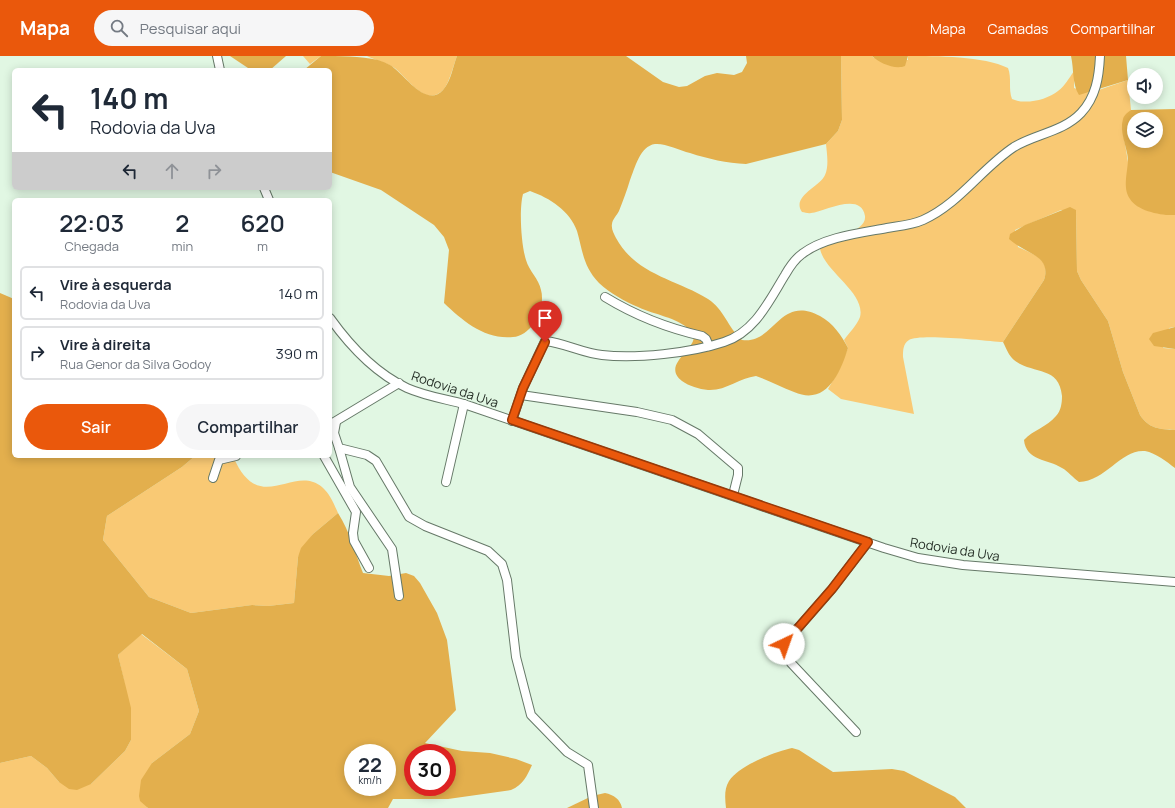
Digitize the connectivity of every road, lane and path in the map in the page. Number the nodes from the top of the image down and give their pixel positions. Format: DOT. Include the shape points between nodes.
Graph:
graph roads {
  1 [pos="216,56"];
  2 [pos="1100,56"];
  3 [pos="219,68"];
  4 [pos="605,297"];
  5 [pos="332,321"];
  6 [pos="709,346"];
  7 [pos="399,383"];
  8 [pos="521,395"];
  9 [pos="464,404"];
  10 [pos="512,420"];
  11 [pos="333,423"];
  12 [pos="339,448"];
  13 [pos="228,458"];
  14 [pos="325,458"];
  15 [pos="213,478"];
  16 [pos="446,482"];
  17 [pos="733,495"];
  18 [pos="868,542"];
  19 [pos="369,568"];
  20 [pos="1175,582"];
  21 [pos="399,596"];
  22 [pos="856,732"];
  23 [pos="594,808"];
  1 -- 3 [label="street"];
  2 -- 6 [label="street" via="1098,84 1091,100 1080,114 1062,127 1026,140 1013,148 949,203 924,220 836,239 801,254 752,325 733,339"];
  4 -- 6 [label="street" via="630,313 664,326 702,336"];
  5 -- 7 [label="street, Rodovia da Uva" via="348,342 369,362"];
  6 -- 8 [label="street" via="660,354 616,356 590,353 545,342"];
  7 -- 9 [label="street, Rodovia da Uva" via="417,391"];
  7 -- 11 [label="street"];
  8 -- 10 [label="street"];
  8 -- 17 [label="street" via="637,412 681,423 738,468"];
  9 -- 10 [label="street, Rodovia da Uva"];
  9 -- 16 [label="street"];
  10 -- 17 [label="street, Rodovia da Uva"];
  11 -- 12 [label="street"];
  12 -- 21 [label="street" via="350,487 392,549"];
  12 -- 23 [label="street" via="367,455 376,461 410,517 425,526 488,551 502,564 516,657 528,709 537,722 567,752 588,765"];
  13 -- 15 [label="street" via="219,460"];
  14 -- 19 [label="street" via="356,512 354,541"];
  17 -- 18 [label="street, Rodovia da Uva"];
  18 -- 20 [label="street, Rodovia da Uva" via="918,558 963,565"];
  18 -- 22 [label="street" via="832,589 784,644 791,663"];
}
